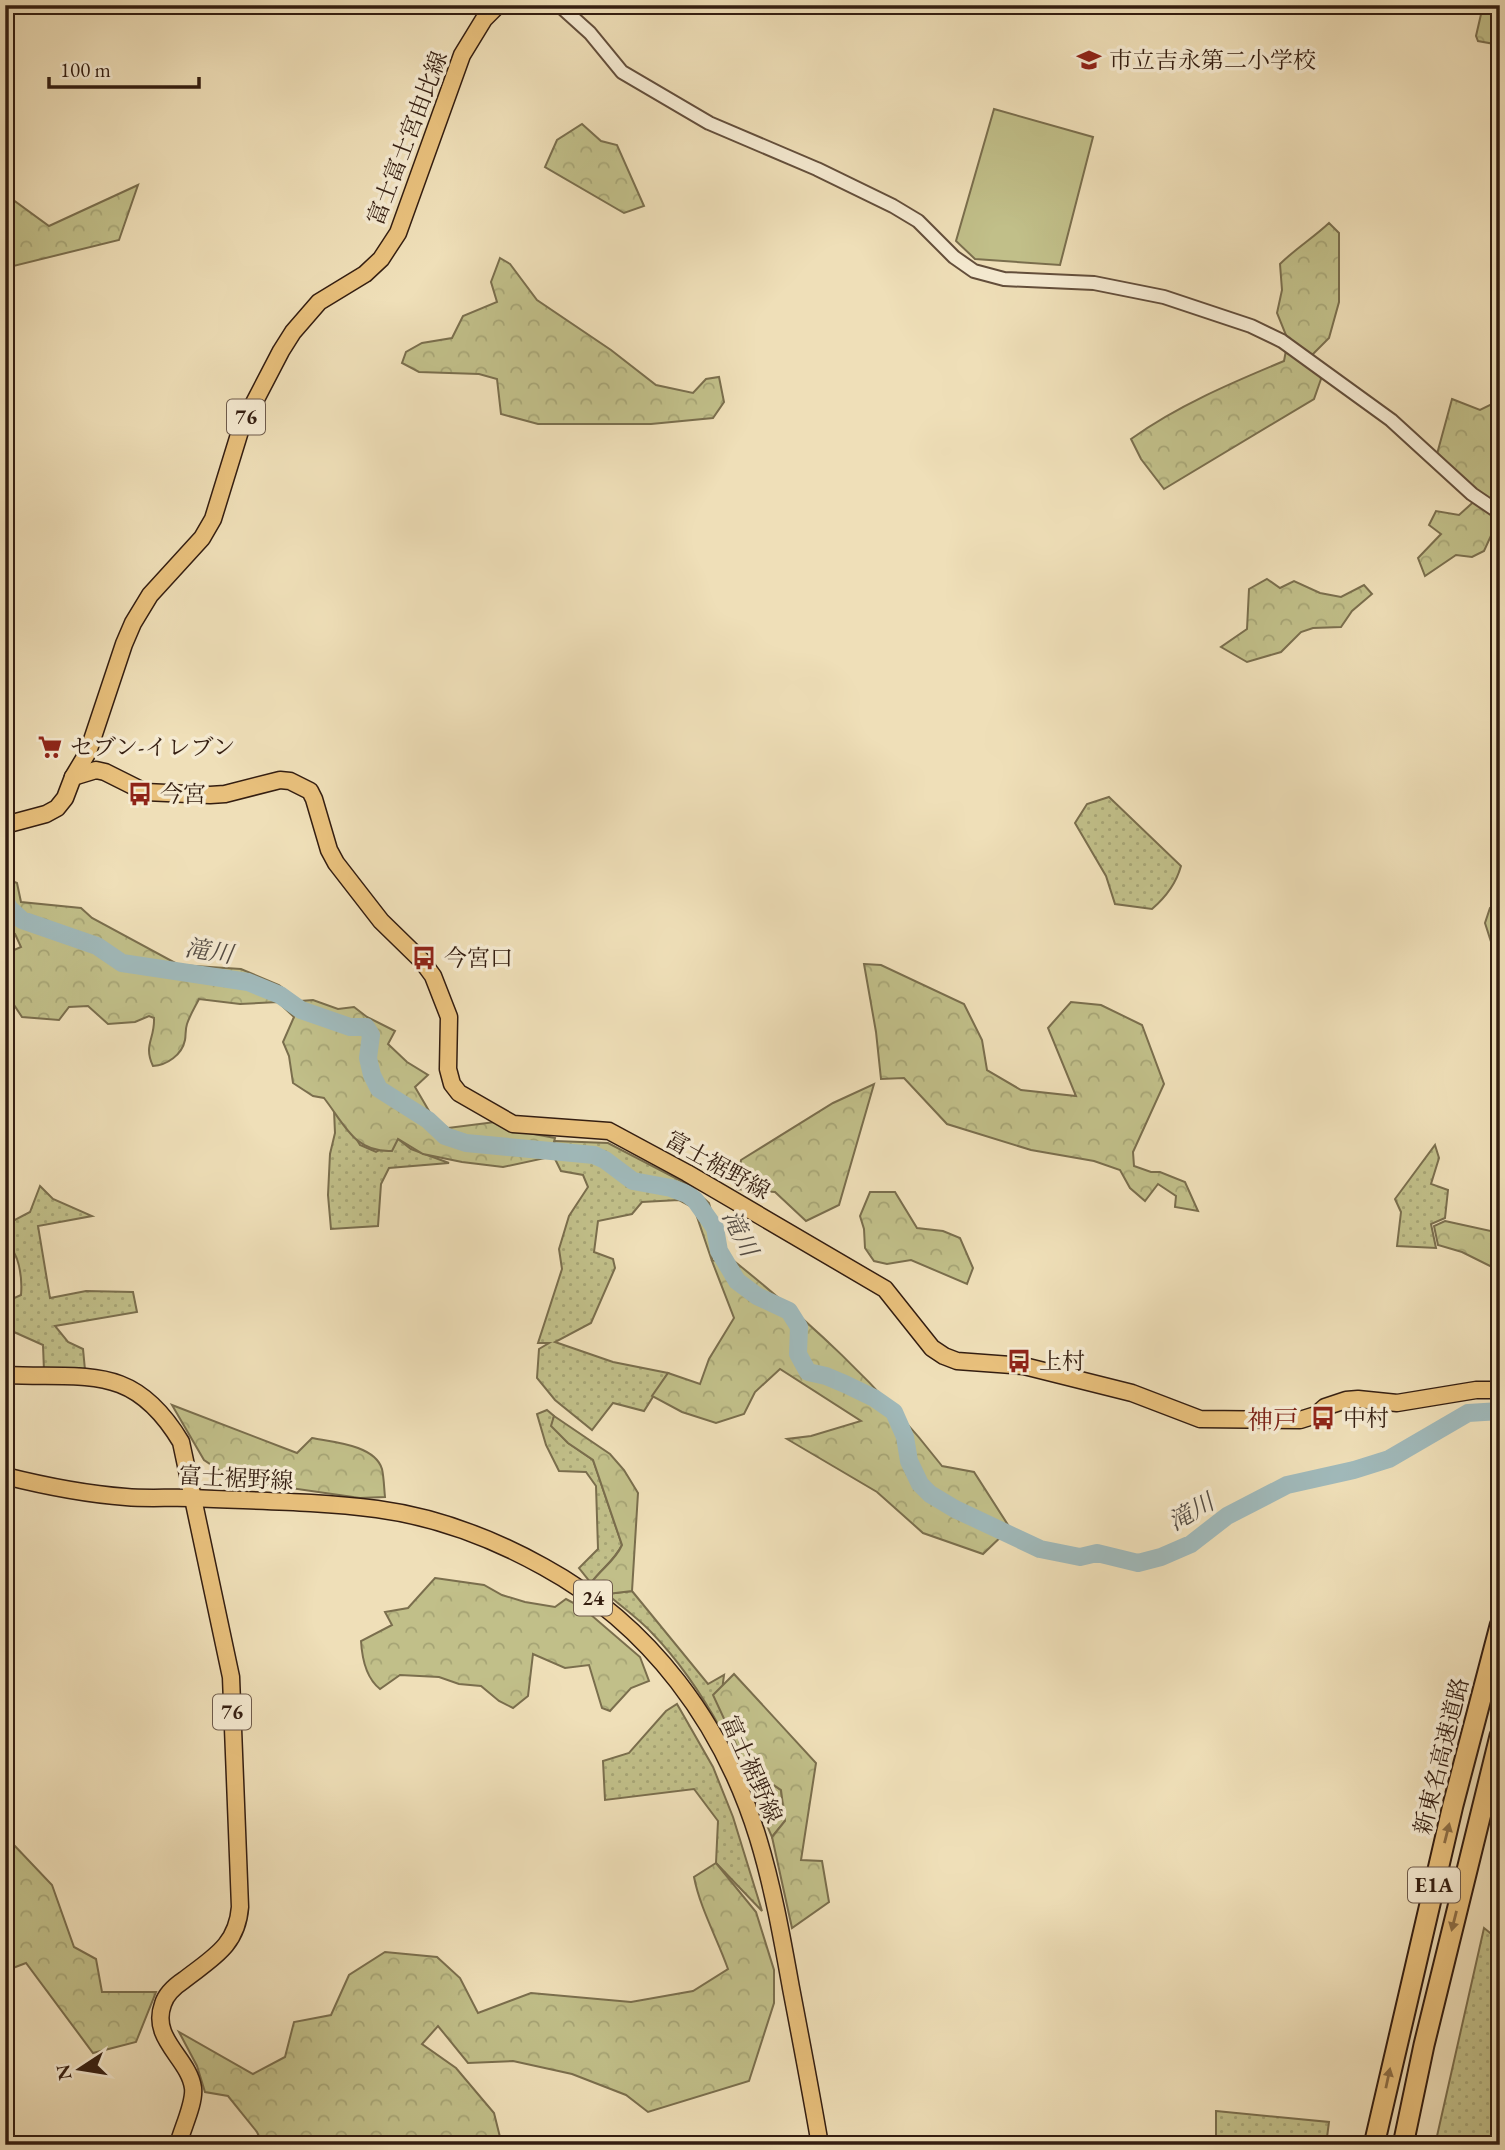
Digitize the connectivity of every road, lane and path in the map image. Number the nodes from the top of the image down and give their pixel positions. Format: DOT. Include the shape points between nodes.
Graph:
graph roads {
  1 [pos="498,5"];
  2 [pos="559,5"];
  3 [pos="1500,513"];
  4 [pos="72,777"];
  5 [pos="5,825"];
  6 [pos="5,1375"];
  7 [pos="1500,1390"];
  8 [pos="5,1476"];
  9 [pos="192,1498"];
  10 [pos="1500,1626"];
  11 [pos="1500,1736"];
  12 [pos="178,2145"];
  13 [pos="820,2145"];
  14 [pos="1374,2145"];
  15 [pos="1403,2145"];
  1 -- 4 [label="main road, 富士富士宮由比線 / 76" via="462,55 398,233 365,274 319,302 293,331 241,428 213,519 202,538 142,605 88,752"];
  2 -- 3 [label="street" via="622,72 709,124 893,206 918,221 974,271 1004,279 1094,283 1164,297 1282,341 1391,420 1472,494"];
  4 -- 5 [label="main road, 富士富士宮由比線 / 76" via="57,808"];
  4 -- 7 [label="main road, 富士裾野線" via="87,771 106,772 145,792 225,794 280,780 310,790 336,863 381,921 433,976 449,1017 448,1069 459,1093 513,1124 609,1131 687,1173 885,1289 932,1348 944,1356 1032,1368 1132,1392 1200,1419 1300,1420 1346,1400 1397,1403"];
  6 -- 9 [label="main road, 76" via="93,1378 131,1388 166,1418 181,1443"];
  8 -- 9 [label="main road, 富士裾野線 / 24" via="87,1493"];
  9 -- 12 [label="main road, 76" via="231,1677 240,1907 235,1933 226,1947 174,1987 163,2005 161,2028 194,2089"];
  9 -- 13 [label="main road, 富士裾野線 / 24" via="377,1510 441,1524 486,1538 565,1578 639,1637 690,1695 746,1802 778,1920"];
  14 -- 10 [label="highway, 新東名高速道路 / E1A, one-way"];
  11 -- 15 [label="highway, E1A, one-way"];
}
